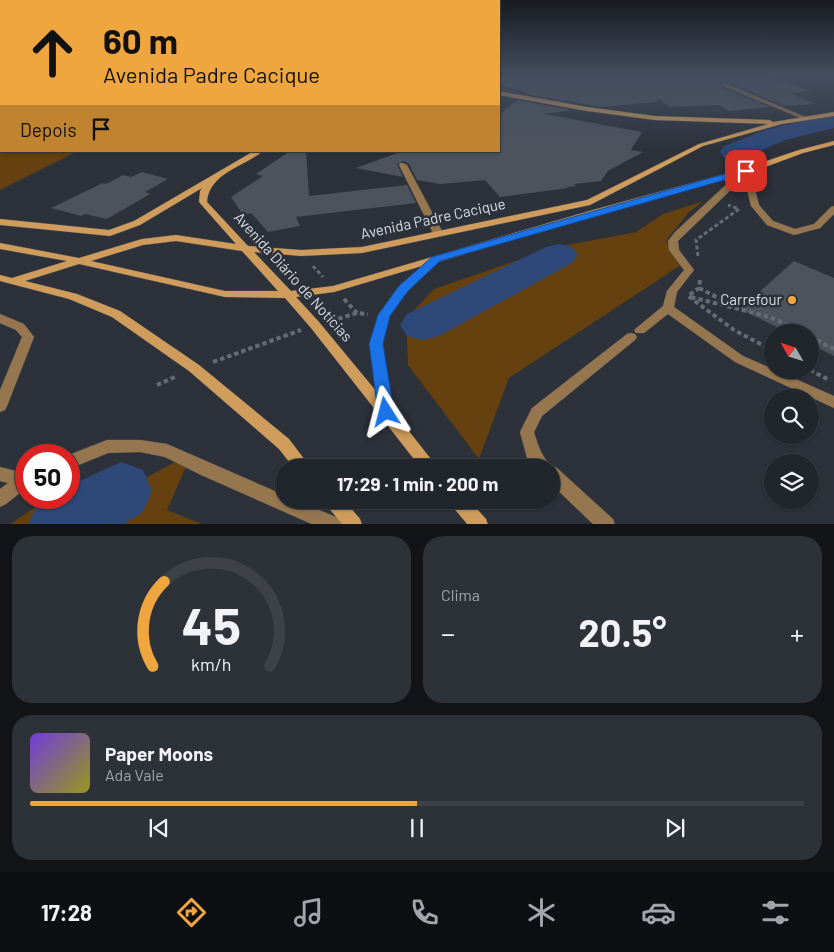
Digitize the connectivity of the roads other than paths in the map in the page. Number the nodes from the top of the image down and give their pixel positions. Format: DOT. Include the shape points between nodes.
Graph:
graph roads {
  1 [pos="545,101"];
  2 [pos="765,101"];
  3 [pos="834,114"];
  4 [pos="805,118"];
  5 [pos="781,122"];
  6 [pos="834,143"];
  7 [pos="258,152"];
  8 [pos="403,165"];
  9 [pos="746,171"];
  10 [pos="215,179"];
  11 [pos="834,209"];
  12 [pos="0,222"];
  13 [pos="438,233"];
  14 [pos="0,246"];
  15 [pos="243,248"];
  16 [pos="436,259"];
  17 [pos="77,261"];
  18 [pos="0,278"];
  19 [pos="16,280"];
  20 [pos="289,295"];
  21 [pos="668,308"];
  22 [pos="0,318"];
  23 [pos="834,402"];
  24 [pos="0,406"];
  25 [pos="386,412"];
  26 [pos="80,458"];
  27 [pos="296,459"];
  28 [pos="424,459"];
  29 [pos="536,459"];
  30 [pos="0,474"];
  31 [pos="15,477"];
  32 [pos="560,481"];
  33 [pos="15,487"];
  34 [pos="0,499"];
  35 [pos="341,509"];
  36 [pos="466,509"];
  37 [pos="335,524"];
  38 [pos="354,524"];
  39 [pos="480,524"];
  40 [pos="607,524"];
  1 -- 5 [label="main road" via="655,118"];
  2 -- 4 [label="street"];
  3 -- 4 [label="main road"];
  4 -- 5 [label="main road"];
  5 -- 13 [label="main road, Avenida Padre Cacique" via="701,145 590,202"];
  6 -- 9 [label="main road, Avenida Padre Cacique"];
  7 -- 10 [label="main road"];
  8 -- 13 [label="street"];
  9 -- 11 [label="street" via="755,206 770,223 794,232 817,226"];
  9 -- 16 [label="main road, Avenida Padre Cacique"];
  9 -- 21 [label="street" via="673,241 674,250 690,270 672,291"];
  10 -- 12 [label="main road" via="137,223 110,233"];
  10 -- 15 [label="main road, Avenida Diário de Notícias" via="204,190 203,202"];
  13 -- 15 [label="main road, Avenida Padre Cacique" via="362,250 301,253"];
  14 -- 17 [label="main road, Avenida Padre Cacique"];
  15 -- 17 [label="main road, Avenida Padre Cacique" via="176,238 142,242"];
  15 -- 20 [label="main road, Avenida Diário de Notícias"];
  16 -- 20 [label="main road, Avenida Padre Cacique" via="334,289"];
  16 -- 25 [label="main road" via="403,288 384,315 376,344"];
  17 -- 19 [label="main road, Avenida Padre Cacique"];
  17 -- 20 [label="main road, Avenida Padre Cacique" via="225,294"];
  18 -- 19 [label="main road"];
  19 -- 27 [label="main road" via="73,296 116,314 194,368 284,444"];
  20 -- 25 [label="main road, Avenida Diário de Notícias"];
  21 -- 23 [label="street" via="739,359"];
  21 -- 29 [label="street" via="537,412 527,432"];
  22 -- 24 [label="street" via="20,326 28,337"];
  25 -- 28 [label="main road, Avenida Diário de Notícias"];
  26 -- 37 [label="street" via="108,447 140,446 167,451"];
  30 -- 31 [label="street"];
  32 -- 40 [label="street"];
  33 -- 34 [label="street"];
  35 -- 38 [label="main road"];
  36 -- 39 [label="main road"];
}
